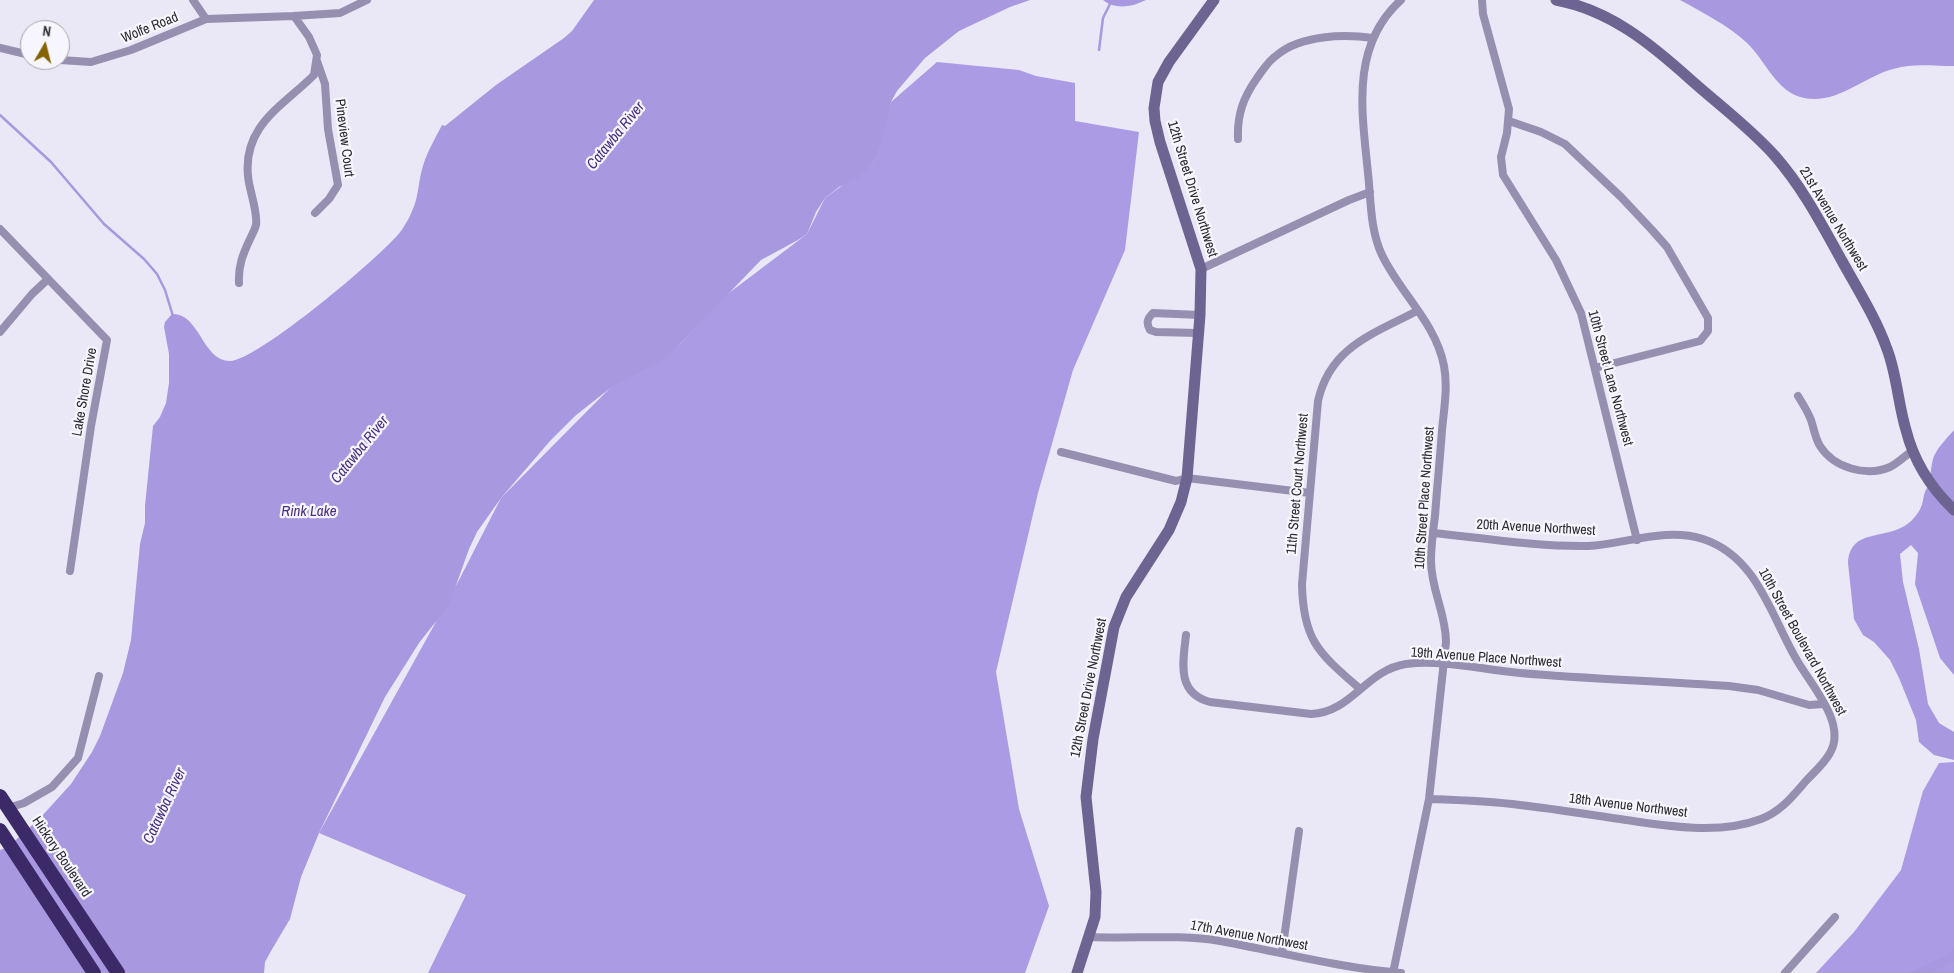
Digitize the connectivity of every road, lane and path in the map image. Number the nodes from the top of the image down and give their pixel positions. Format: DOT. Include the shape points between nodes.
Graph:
graph roads {
  1 [pos="193,0"];
  2 [pos="367,0"];
  3 [pos="1214,0"];
  4 [pos="1401,0"];
  5 [pos="1482,0"];
  6 [pos="1556,0"];
  7 [pos="294,16"];
  8 [pos="206,19"];
  9 [pos="1373,38"];
  10 [pos="0,48"];
  11 [pos="20,53"];
  12 [pos="316,59"];
  13 [pos="70,61"];
  14 [pos="1509,121"];
  15 [pos="1238,139"];
  16 [pos="1370,192"];
  17 [pos="315,213"];
  18 [pos="0,229"];
  19 [pos="1201,269"];
  20 [pos="48,279"];
  21 [pos="239,283"];
  22 [pos="1417,311"];
  23 [pos="1200,315"];
  24 [pos="0,332"];
  25 [pos="1198,333"];
  26 [pos="1595,368"];
  27 [pos="1798,396"];
  28 [pos="1912,451"];
  29 [pos="1061,452"];
  30 [pos="1187,478"];
  31 [pos="1310,493"];
  32 [pos="1954,510"];
  33 [pos="1433,534"];
  34 [pos="1637,540"];
  35 [pos="1725,549"];
  36 [pos="70,571"];
  37 [pos="1186,635"];
  38 [pos="1444,664"];
  39 [pos="99,676"];
  40 [pos="1360,689"];
  41 [pos="1824,704"];
  42 [pos="1808,778"];
  43 [pos="0,796"];
  44 [pos="1428,799"];
  45 [pos="11,812"];
  46 [pos="0,830"];
  47 [pos="1299,831"];
  48 [pos="1834,917"];
  49 [pos="1090,937"];
  50 [pos="1282,954"];
  51 [pos="94,973"];
  52 [pos="118,973"];
  53 [pos="1077,973"];
  54 [pos="1393,973"];
  55 [pos="1402,973"];
  56 [pos="1785,973"];
  1 -- 8 [label="street"];
  2 -- 7 [label="street, Wolfe Road" via="340,13"];
  3 -- 19 [label="street, 12th Street Drive Northwest" via="1166,67 1158,82 1154,108 1160,142"];
  4 -- 9 [label="street, 10th Street Place Northwest" via="1385,16"];
  5 -- 14 [label="street" via="1509,109"];
  6 -- 28 [label="street, 21st Avenue Northwest" via="1606,16 1645,41 1758,139 1793,178 1865,302 1883,341 1894,372"];
  7 -- 8 [label="street, Wolfe Road"];
  7 -- 12 [label="street, Pineview Court" via="309,37"];
  8 -- 13 [label="street, Wolfe Road" via="131,50 91,62"];
  9 -- 15 [label="street" via="1336,36 1293,45 1275,56 1247,93 1239,117"];
  9 -- 16 [label="street, 10th Street Place Northwest" via="1362,80 1361,102"];
  10 -- 11 [label="street"];
  12 -- 17 [label="street, Pineview Court" via="325,84 328,129 338,185"];
  12 -- 21 [label="street" via="314,75 266,117 252,143 247,165 256,224 241,258"];
  14 -- 26 [label="street, 10th Street Lane Northwest" via="1501,157 1503,175 1572,290"];
  14 -- 26 [label="street" via="1565,144 1652,230 1671,254 1708,318 1708,331 1700,341"];
  16 -- 19 [label="street"];
  16 -- 22 [label="street, 10th Street Place Northwest" via="1381,253"];
  18 -- 20 [label="street, Lake Shore Drive"];
  19 -- 23 [label="street, 12th Street Drive Northwest"];
  20 -- 24 [label="street"];
  20 -- 36 [label="street, Lake Shore Drive" via="107,340"];
  22 -- 31 [label="street, 11th Street Court Northwest" via="1350,348 1327,375 1318,401"];
  22 -- 33 [label="street, 10th Street Place Northwest" via="1436,340 1445,381"];
  23 -- 25 [label="street, 12th Street Drive Northwest"];
  23 -- 25 [label="street" via="1153,313 1147,324 1156,332"];
  25 -- 30 [label="street, 12th Street Drive Northwest"];
  26 -- 34 [label="street, 10th Street Lane Northwest"];
  27 -- 28 [label="street" via="1821,447 1844,466 1860,471 1878,470"];
  28 -- 32 [label="street, 21st Avenue Northwest" via="1922,472"];
  29 -- 30 [label="street" via="1176,481"];
  30 -- 31 [label="street"];
  30 -- 49 [label="street, 12th Street Drive Northwest" via="1169,530 1126,597 1114,627 1093,739 1086,797 1096,892 1096,917"];
  31 -- 40 [label="street, 11th Street Court Northwest" via="1302,584 1305,619 1312,639 1322,653"];
  33 -- 34 [label="street, 20th Avenue Northwest" via="1572,546"];
  33 -- 38 [label="street, 10th Street Place Northwest" via="1432,575 1446,630"];
  34 -- 35 [label="street, 20th Avenue Northwest" via="1691,536"];
  35 -- 41 [label="street, 10th Street Boulevard Northwest" via="1756,580 1797,661"];
  37 -- 40 [label="street, 19th Avenue Place Northwest" via="1184,678 1192,692 1205,700 1315,714 1336,708"];
  38 -- 40 [label="street, 19th Avenue Place Northwest" via="1396,666 1377,674"];
  38 -- 41 [label="street, 19th Avenue Place Northwest" via="1522,674 1729,686 1758,690 1809,705"];
  38 -- 44 [label="street, 10th Street Place Northwest"];
  39 -- 45 [label="street" via="78,758 52,786"];
  41 -- 42 [label="street, 10th Street Boulevard Northwest" via="1834,722 1834,741 1830,753"];
  42 -- 44 [label="street, 18th Avenue Northwest" via="1783,806 1768,816 1710,827 1674,826 1519,805"];
  43 -- 45 [label="highway, Hickory Boulevard"];
  44 -- 54 [label="street, 10th Street Place Northwest"];
  45 -- 52 [label="highway, Hickory Boulevard"];
  46 -- 51 [label="highway"];
  47 -- 50 [label="street"];
  48 -- 56 [label="street"];
  49 -- 50 [label="street, 17th Avenue Northwest" via="1198,938"];
  49 -- 53 [label="street, 12th Street Drive Northwest"];
  50 -- 54 [label="street, 17th Avenue Northwest"];
  54 -- 55 [label="street, 17th Avenue Northwest"];
}
